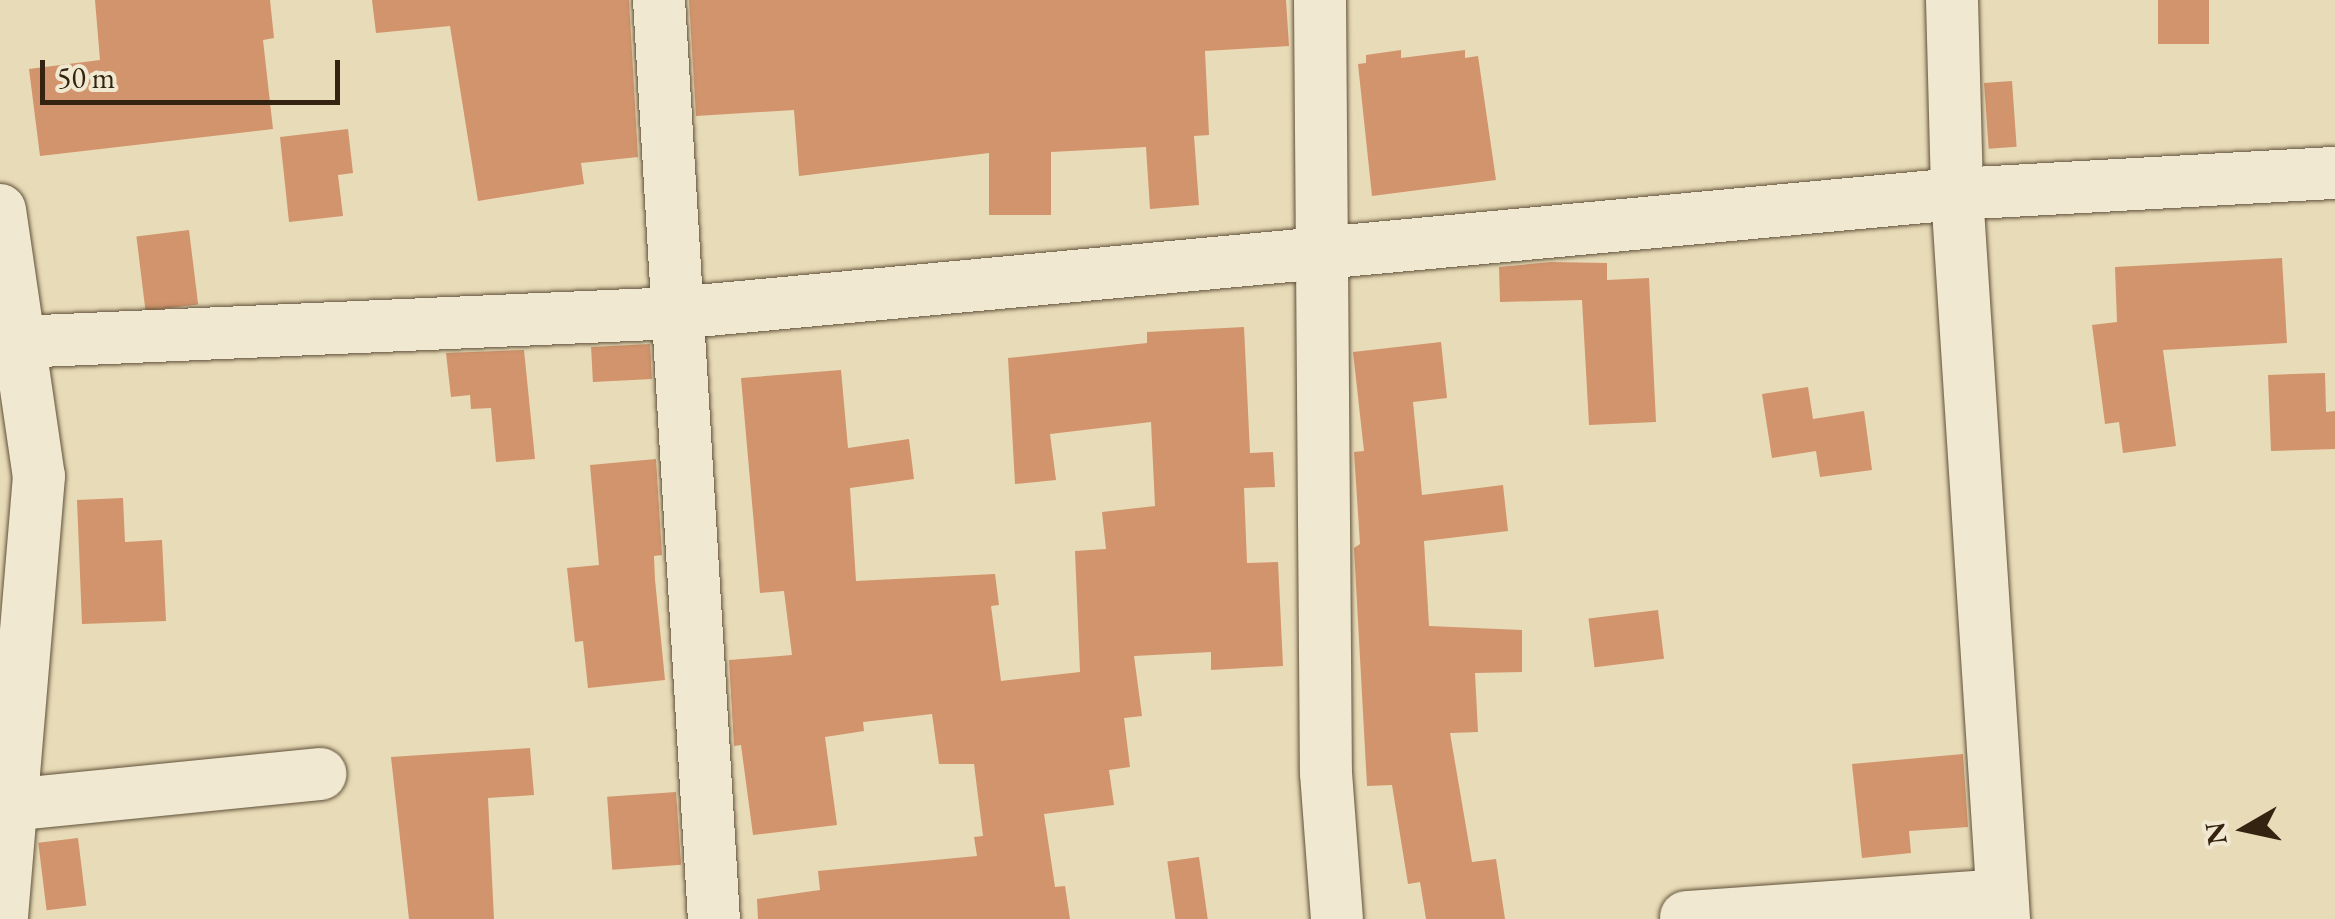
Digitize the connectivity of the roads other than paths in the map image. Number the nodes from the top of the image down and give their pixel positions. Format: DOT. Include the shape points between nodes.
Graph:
graph roads {
  1 [pos="659,0"];
  2 [pos="1320,0"];
  3 [pos="1952,0"];
  4 [pos="2335,172"];
  5 [pos="1958,194"];
  6 [pos="0,210"];
  7 [pos="1320,250"];
  8 [pos="676,313"];
  9 [pos="18,342"];
  10 [pos="20,474"];
  11 [pos="320,774"];
  12 [pos="9,805"];
  13 [pos="2003,907"];
  14 [pos="1686,917"];
  15 [pos="2,919"];
  16 [pos="714,919"];
  17 [pos="1337,919"];
  1 -- 8 [label="street"];
  2 -- 7 [label="street"];
  3 -- 5 [label="street"];
  4 -- 5 [label="street"];
  5 -- 7 [label="street"];
  5 -- 13 [label="street"];
  6 -- 9 [label="street"];
  7 -- 8 [label="street"];
  7 -- 17 [label="street" via="1326,774"];
  8 -- 9 [label="street"];
  8 -- 16 [label="street"];
  9 -- 10 [label="street"];
  10 -- 12 [label="street"];
  11 -- 12 [label="street"];
  12 -- 15 [label="street"];
  13 -- 14 [label="street"];
}
